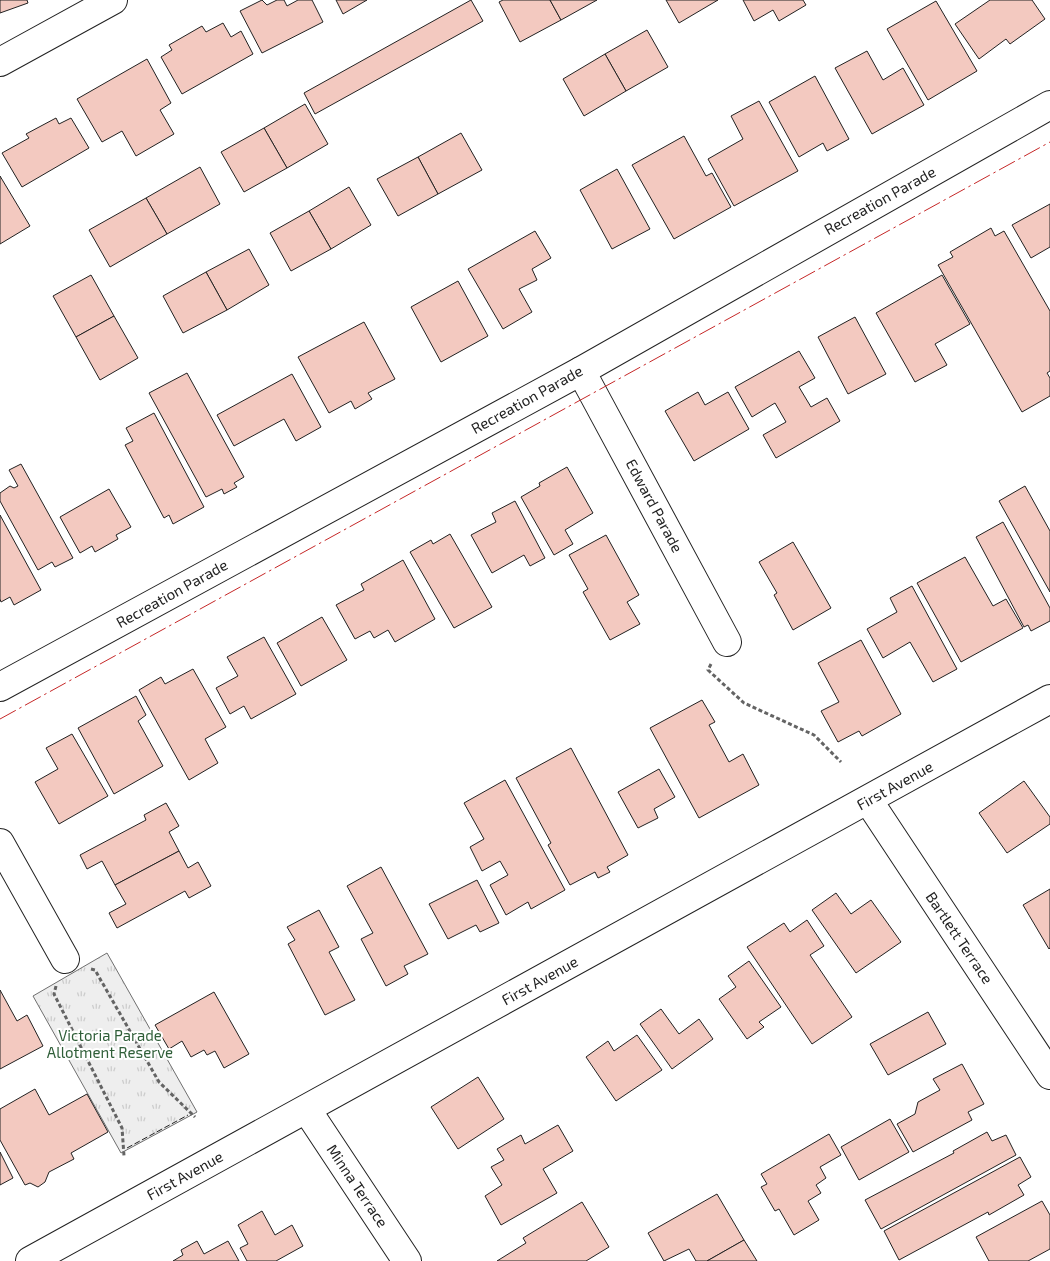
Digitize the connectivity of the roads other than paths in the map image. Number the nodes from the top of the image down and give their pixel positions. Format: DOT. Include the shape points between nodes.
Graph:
graph roads {
  1 [pos="113,0"];
  2 [pos="0,62"];
  3 [pos="1050,105"];
  4 [pos="582,371"];
  5 [pos="727,642"];
  6 [pos="0,687"];
  7 [pos="1050,699"];
  8 [pos="868,800"];
  9 [pos="0,843"];
  10 [pos="65,959"];
  11 [pos="1050,1075"];
  12 [pos="307,1110"];
  13 [pos="30,1261"];
  14 [pos="407,1261"];
  1 -- 2 [label="street"];
  3 -- 4 [label="street, Recreation Parade"];
  4 -- 5 [label="street, Edward Parade"];
  4 -- 6 [label="street, Recreation Parade"];
  7 -- 8 [label="street, First Avenue"];
  8 -- 11 [label="street, Bartlett Terrace"];
  8 -- 12 [label="street, First Avenue"];
  9 -- 10 [label="street"];
  12 -- 13 [label="street, First Avenue"];
  12 -- 14 [label="street, Minna Terrace"];
}
